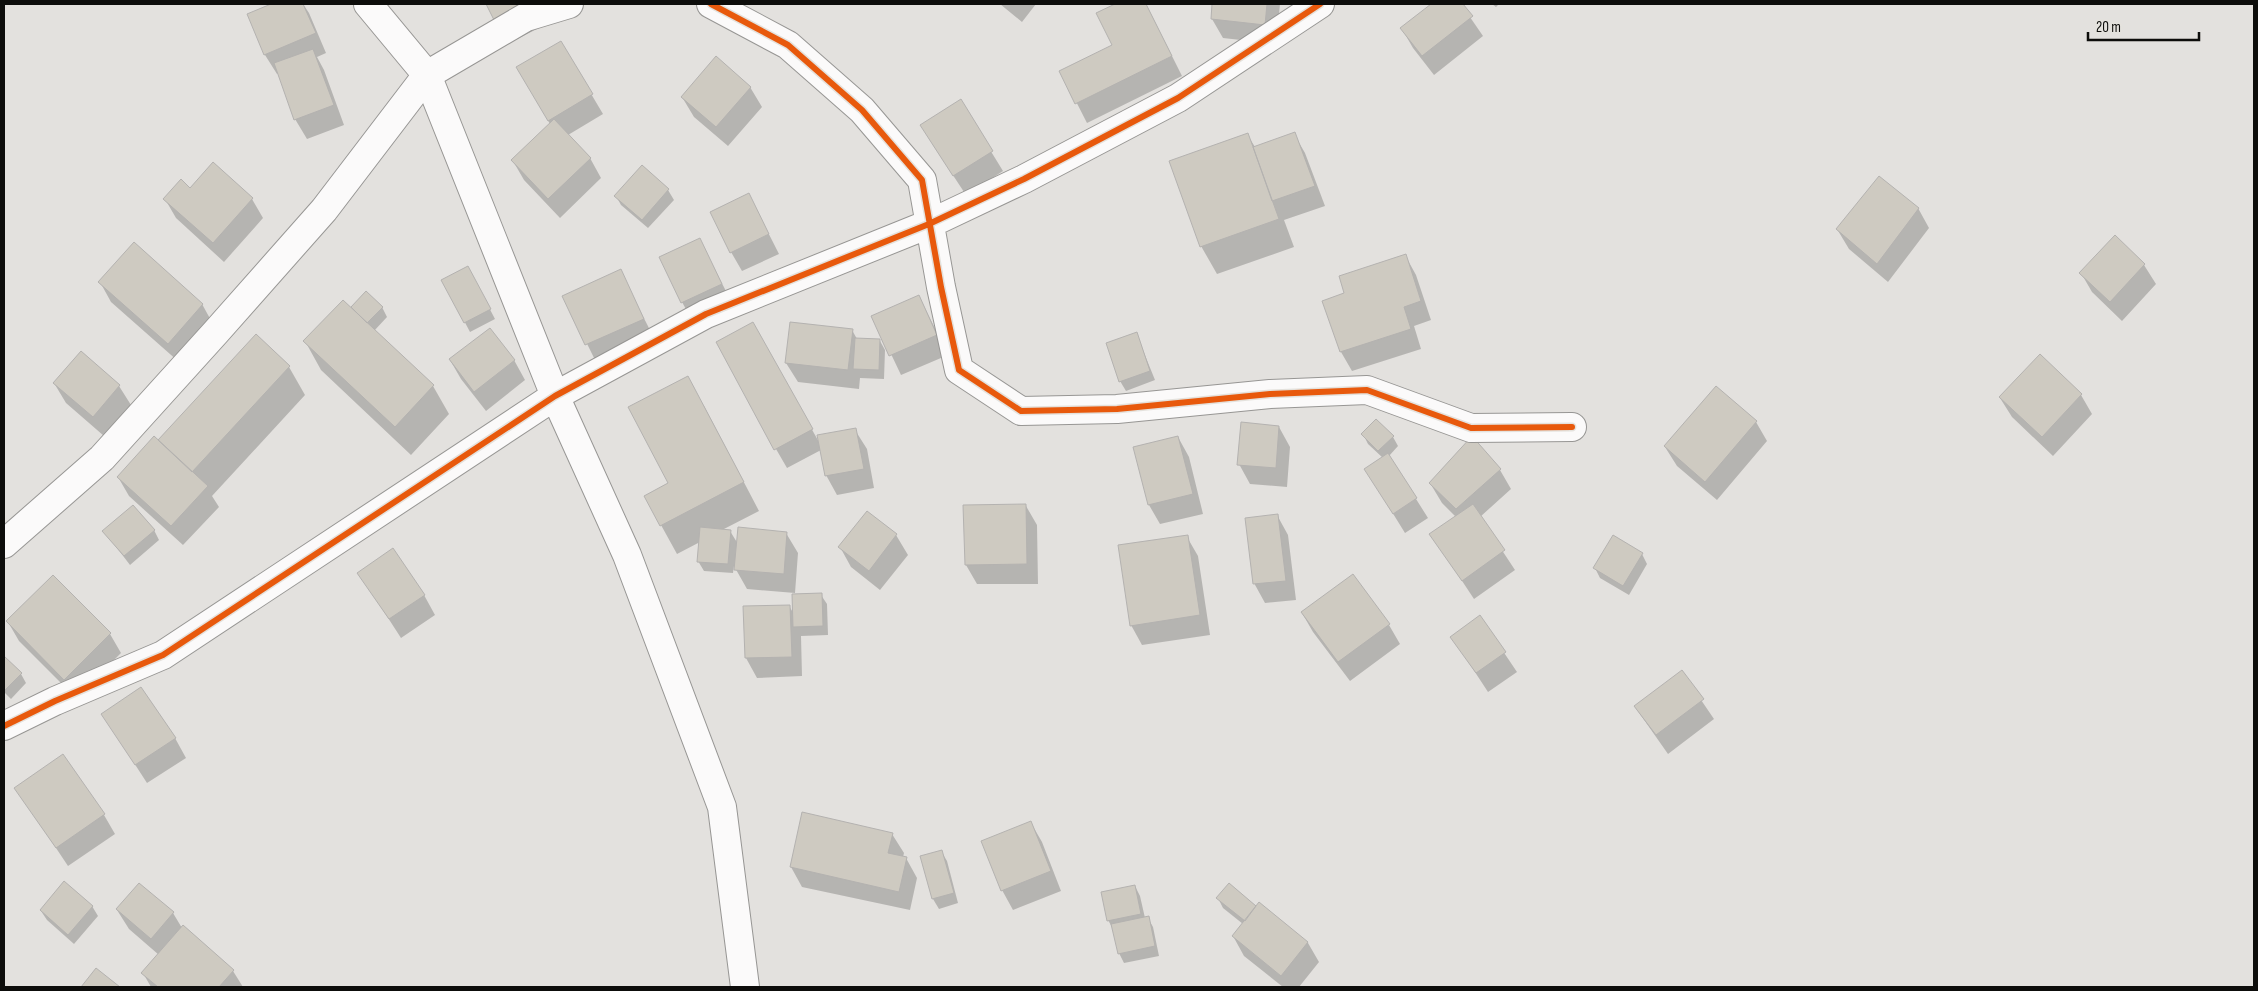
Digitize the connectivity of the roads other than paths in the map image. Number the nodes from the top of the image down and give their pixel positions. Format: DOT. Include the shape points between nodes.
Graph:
graph roads {
  1 [pos="368,4"];
  2 [pos="569,4"];
  3 [pos="711,4"];
  4 [pos="1320,4"];
  5 [pos="427,75"];
  6 [pos="929,224"];
  7 [pos="555,396"];
  8 [pos="1572,427"];
  9 [pos="4,544"];
  10 [pos="4,726"];
  11 [pos="744,987"];
  1 -- 5 [label="street"];
  2 -- 5 [label="street" via="526,16"];
  3 -- 6 [label="street" via="788,45 862,110 922,180"];
  4 -- 6 [label="street" via="1178,98 1024,179"];
  5 -- 7 [label="street"];
  5 -- 9 [label="street" via="324,210 216,332 102,458"];
  6 -- 7 [label="street" via="706,314"];
  6 -- 8 [label="street" via="959,370 1020,411 1117,409 1270,394 1367,390 1471,428"];
  7 -- 10 [label="street" via="162,655"];
  7 -- 11 [label="street" via="627,556 722,807"];
}
